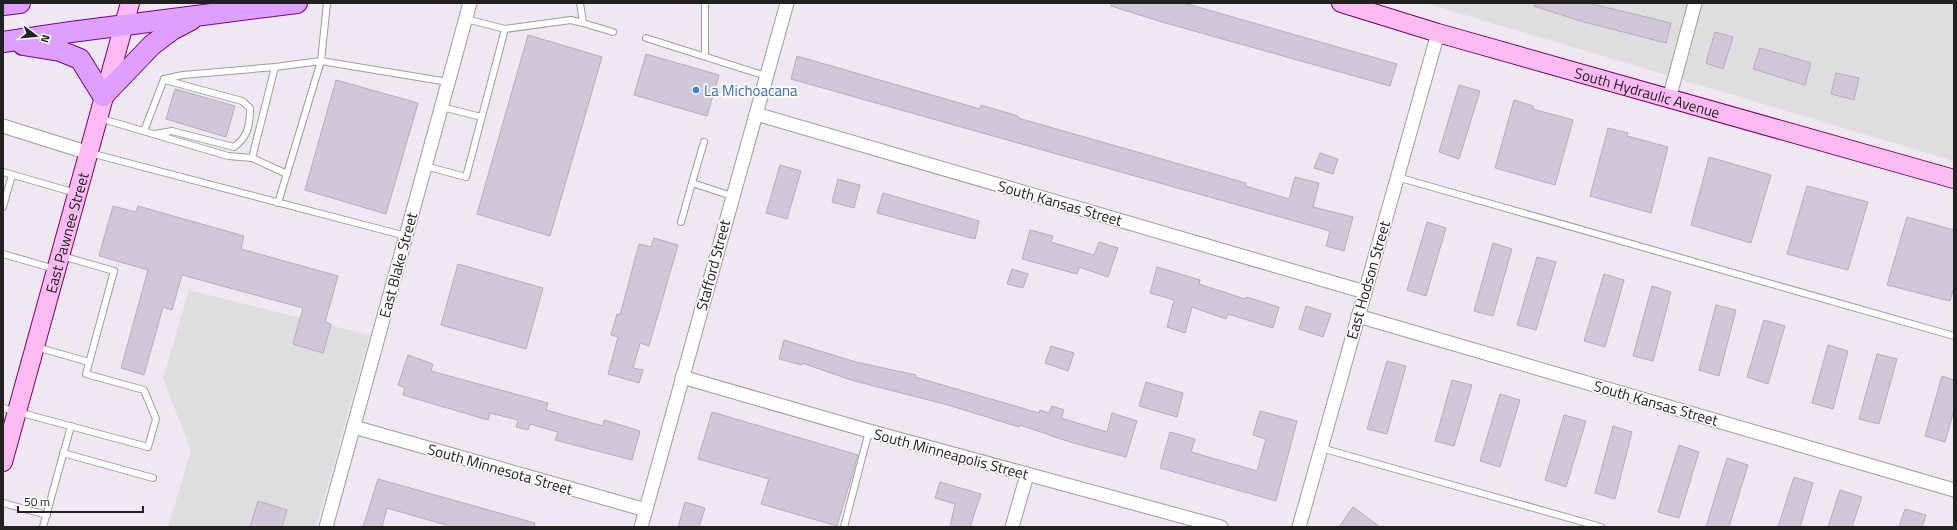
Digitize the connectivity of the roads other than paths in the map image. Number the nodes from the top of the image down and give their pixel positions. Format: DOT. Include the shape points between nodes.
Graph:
graph roads {
  1 [pos="20,3"];
  2 [pos="130,3"];
  3 [pos="297,3"];
  4 [pos="327,3"];
  5 [pos="470,3"];
  6 [pos="580,3"];
  7 [pos="705,3"];
  8 [pos="787,3"];
  9 [pos="1341,3"];
  10 [pos="1695,3"];
  11 [pos="3,5"];
  12 [pos="199,15"];
  13 [pos="466,19"];
  14 [pos="583,23"];
  15 [pos="124,25"];
  16 [pos="505,29"];
  17 [pos="613,32"];
  18 [pos="1438,33"];
  19 [pos="646,38"];
  20 [pos="3,42"];
  21 [pos="705,56"];
  22 [pos="321,61"];
  23 [pos="275,67"];
  24 [pos="766,76"];
  25 [pos="164,80"];
  26 [pos="448,82"];
  27 [pos="103,96"];
  28 [pos="1669,99"];
  29 [pos="442,107"];
  30 [pos="756,114"];
  31 [pos="482,117"];
  32 [pos="98,118"];
  33 [pos="3,126"];
  34 [pos="144,131"];
  35 [pos="153,134"];
  36 [pos="704,142"];
  37 [pos="89,153"];
  38 [pos="252,158"];
  39 [pos="425,166"];
  40 [pos="3,172"];
  41 [pos="287,174"];
  42 [pos="12,175"];
  43 [pos="1397,177"];
  44 [pos="1954,179"];
  45 [pos="692,183"];
  46 [pos="78,193"];
  47 [pos="732,196"];
  48 [pos="278,203"];
  49 [pos="3,207"];
  50 [pos="682,222"];
  51 [pos="406,236"];
  52 [pos="3,254"];
  53 [pos="58,262"];
  54 [pos="1365,292"];
  55 [pos="1358,316"];
  56 [pos="1954,336"];
  57 [pos="35,347"];
  58 [pos="89,362"];
  59 [pos="682,377"];
  60 [pos="10,410"];
  61 [pos="71,426"];
  62 [pos="354,427"];
  63 [pos="869,431"];
  64 [pos="1321,448"];
  65 [pos="63,453"];
  66 [pos="3,462"];
  67 [pos="1027,475"];
  68 [pos="153,478"];
  69 [pos="1954,490"];
  70 [pos="3,503"];
  71 [pos="646,510"];
  72 [pos="47,515"];
  73 [pos="43,527"];
  74 [pos="326,527"];
  75 [pos="641,527"];
  76 [pos="844,527"];
  77 [pos="1012,527"];
  78 [pos="1221,527"];
  79 [pos="1300,527"];
  80 [pos="1601,527"];
  1 -- 11 [label="main road"];
  2 -- 15 [label="street, East Pawnee Street"];
  3 -- 12 [label="main road"];
  4 -- 22 [label="lane"];
  5 -- 13 [label="street, East Blake Street"];
  6 -- 14 [label="lane"];
  7 -- 21 [label="lane"];
  8 -- 24 [label="street, Stafford Street"];
  9 -- 18 [label="street, South Hydraulic Avenue"];
  10 -- 28 [label="street"];
  12 -- 15 [label="main road"];
  12 -- 27 [label="main road" via="152,45"];
  13 -- 16 [label="lane"];
  13 -- 26 [label="street, East Blake Street"];
  14 -- 16 [label="lane" via="571,20"];
  14 -- 17 [label="lane"];
  15 -- 20 [label="main road"];
  15 -- 27 [label="street, East Pawnee Street"];
  16 -- 31 [label="lane"];
  18 -- 28 [label="street, South Hydraulic Avenue"];
  18 -- 43 [label="street, East Hodson Street"];
  19 -- 21 [label="lane"];
  20 -- 27 [label="main road" via="60,51 80,59"];
  21 -- 24 [label="lane"];
  22 -- 23 [label="lane"];
  22 -- 26 [label="lane"];
  22 -- 41 [label="lane"];
  23 -- 25 [label="lane" via="183,75"];
  23 -- 38 [label="lane"];
  24 -- 30 [label="street, Stafford Street"];
  25 -- 34 [label="lane"];
  25 -- 35 [label="lane" via="242,101 250,108 250,123 244,140 234,147 172,131"];
  26 -- 29 [label="street, East Blake Street"];
  27 -- 32 [label="street, East Pawnee Street"];
  28 -- 44 [label="street, South Hydraulic Avenue"];
  29 -- 31 [label="lane"];
  29 -- 39 [label="street, East Blake Street"];
  30 -- 47 [label="street, Stafford Street"];
  30 -- 54 [label="street, South Kansas Street"];
  31 -- 39 [label="lane" via="466,177"];
  32 -- 34 [label="lane"];
  32 -- 37 [label="street, East Pawnee Street"];
  33 -- 37 [label="street"];
  34 -- 35 [label="lane"];
  35 -- 38 [label="lane" via="228,156"];
  36 -- 45 [label="lane"];
  37 -- 46 [label="street, East Pawnee Street"];
  37 -- 48 [label="lane"];
  38 -- 41 [label="lane"];
  39 -- 51 [label="street, East Blake Street"];
  40 -- 42 [label="lane"];
  41 -- 48 [label="lane"];
  42 -- 46 [label="lane"];
  42 -- 49 [label="lane"];
  43 -- 54 [label="street, East Hodson Street"];
  43 -- 56 [label="lane"];
  45 -- 47 [label="lane"];
  45 -- 50 [label="lane"];
  46 -- 53 [label="street, East Pawnee Street"];
  47 -- 59 [label="street, Stafford Street"];
  48 -- 51 [label="lane"];
  51 -- 62 [label="street, East Blake Street"];
  52 -- 53 [label="lane"];
  53 -- 57 [label="street, East Pawnee Street"];
  53 -- 58 [label="lane" via="114,271"];
  54 -- 55 [label="street, East Hodson Street"];
  55 -- 64 [label="street, East Hodson Street"];
  55 -- 69 [label="street, South Kansas Street"];
  57 -- 58 [label="lane"];
  57 -- 60 [label="street, East Pawnee Street"];
  58 -- 61 [label="lane" via="86,374 144,390 156,419 148,447"];
  59 -- 63 [label="street, South Minneapolis Street"];
  59 -- 71 [label="street, Stafford Street"];
  60 -- 61 [label="lane"];
  60 -- 66 [label="street, East Pawnee Street"];
  61 -- 65 [label="lane"];
  62 -- 71 [label="street, South Minnesota Street"];
  62 -- 74 [label="street, East Blake Street"];
  63 -- 67 [label="street, South Minneapolis Street"];
  63 -- 76 [label="lane"];
  64 -- 79 [label="street, East Hodson Street"];
  64 -- 80 [label="lane"];
  65 -- 68 [label="lane"];
  65 -- 72 [label="lane"];
  67 -- 77 [label="street"];
  67 -- 78 [label="street, South Minneapolis Street"];
  70 -- 72 [label="lane"];
  71 -- 75 [label="street, Stafford Street"];
  72 -- 73 [label="lane"];
}
